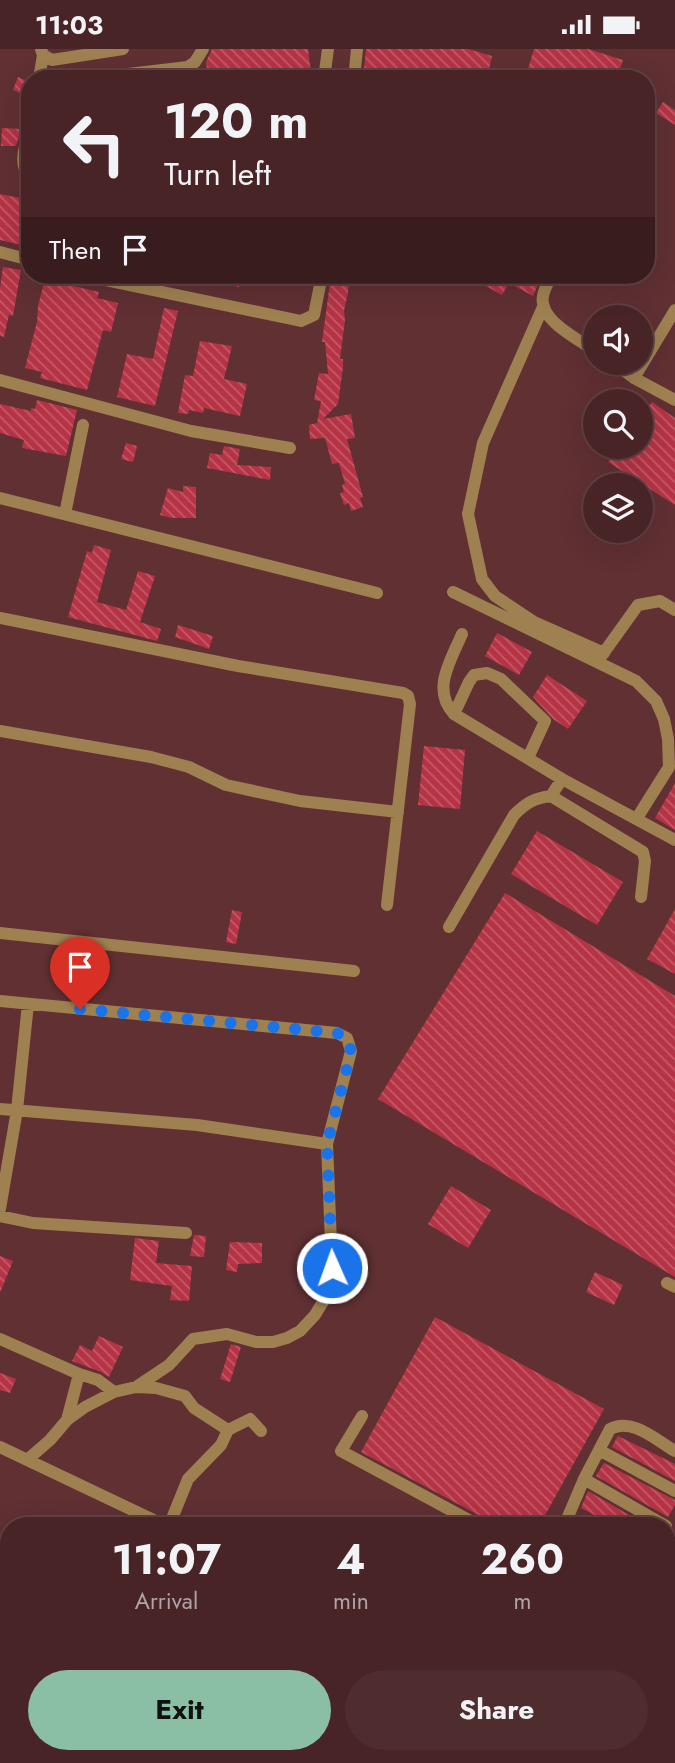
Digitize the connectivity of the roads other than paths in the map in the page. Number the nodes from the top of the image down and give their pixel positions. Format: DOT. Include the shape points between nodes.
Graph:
graph roads {
  1 [pos="123,49"];
  2 [pos="203,49"];
  3 [pos="328,49"];
  4 [pos="357,49"];
  5 [pos="42,52"];
  6 [pos="40,70"];
  7 [pos="186,70"];
  8 [pos="325,70"];
  9 [pos="355,70"];
  10 [pos="0,251"];
  11 [pos="21,257"];
  12 [pos="124,284"];
  13 [pos="320,284"];
  14 [pos="548,284"];
  15 [pos="543,306"];
  16 [pos="675,310"];
  17 [pos="583,343"];
  18 [pos="630,375"];
  19 [pos="634,378"];
  20 [pos="0,380"];
  21 [pos="675,400"];
  22 [pos="83,425"];
  23 [pos="290,448"];
  24 [pos="0,498"];
  25 [pos="65,514"];
  26 [pos="453,592"];
  27 [pos="377,593"];
  28 [pos="675,610"];
  29 [pos="0,618"];
  30 [pos="462,634"];
  31 [pos="600,657"];
  32 [pos="454,714"];
  33 [pos="0,731"];
  34 [pos="528,758"];
  35 [pos="672,769"];
  36 [pos="562,779"];
  37 [pos="551,796"];
  38 [pos="398,812"];
  39 [pos="637,818"];
  40 [pos="675,839"];
  41 [pos="641,897"];
  42 [pos="387,905"];
  43 [pos="449,927"];
  44 [pos="0,933"];
  45 [pos="354,971"];
  46 [pos="0,1001"];
  47 [pos="29,1004"];
  48 [pos="0,1109"];
  49 [pos="18,1110"];
  50 [pos="327,1144"];
  51 [pos="0,1209"];
  52 [pos="0,1216"];
  53 [pos="187,1233"];
  54 [pos="0,1339"];
  55 [pos="79,1374"];
  56 [pos="136,1387"];
  57 [pos="114,1392"];
  58 [pos="362,1416"];
  59 [pos="67,1420"];
  60 [pos="228,1430"];
  61 [pos="261,1431"];
  62 [pos="0,1447"];
  63 [pos="599,1450"];
  64 [pos="675,1451"];
  65 [pos="27,1460"];
  66 [pos="584,1479"];
  67 [pos="675,1492"];
  68 [pos="149,1517"];
  69 [pos="172,1517"];
  70 [pos="463,1517"];
  71 [pos="568,1517"];
  72 [pos="651,1517"];
  1 -- 5 [label="street" via="52,60"];
  2 -- 7 [label="street"];
  3 -- 8 [label="street"];
  4 -- 9 [label="street"];
  5 -- 6 [label="street"];
  10 -- 11 [label="street"];
  12 -- 13 [label="street" via="302,321 314,315"];
  14 -- 15 [label="street"];
  15 -- 17 [label="street" via="548,318"];
  15 -- 31 [label="street" via="483,443 468,514 482,579 495,596"];
  16 -- 19 [label="street"];
  18 -- 19 [label="street"];
  19 -- 21 [label="street"];
  20 -- 23 [label="street" via="191,431"];
  22 -- 25 [label="street"];
  24 -- 25 [label="street"];
  25 -- 27 [label="street"];
  26 -- 31 [label="street"];
  28 -- 31 [label="street" via="660,601 638,605"];
  29 -- 38 [label="street" via="402,693 410,704"];
  30 -- 32 [label="street" via="442,687 445,705"];
  31 -- 35 [label="street" via="656,701 664,719"];
  32 -- 34 [label="street"];
  32 -- 34 [label="street" via="474,675 487,673 501,679 545,721"];
  33 -- 38 [label="street" via="151,757 189,767 226,785 300,801"];
  34 -- 36 [label="street"];
  35 -- 39 [label="street"];
  36 -- 37 [label="street"];
  36 -- 39 [label="street"];
  37 -- 41 [label="street" via="643,852"];
  37 -- 43 [label="street" via="526,803 514,815"];
  38 -- 42 [label="street"];
  39 -- 40 [label="street"];
  44 -- 45 [label="street"];
  46 -- 47 [label="street"];
  47 -- 49 [label="street"];
  47 -- 50 [label="street" via="337,1033 347,1038 351,1051"];
  48 -- 49 [label="street"];
  49 -- 50 [label="street" via="197,1125"];
  49 -- 51 [label="street"];
  50 -- 56 [label="street" via="332,1268 316,1315 300,1331 273,1342 227,1334 193,1339 169,1365"];
  52 -- 53 [label="street" via="33,1223"];
  54 -- 55 [label="street"];
  55 -- 57 [label="street"];
  55 -- 59 [label="street"];
  56 -- 57 [label="street"];
  56 -- 60 [label="street" via="185,1396 194,1408"];
  57 -- 59 [label="street"];
  58 -- 70 [label="street" via="341,1451"];
  59 -- 65 [label="street"];
  60 -- 61 [label="street" via="250,1419"];
  60 -- 69 [label="street" via="188,1479"];
  62 -- 65 [label="street"];
  63 -- 64 [label="street" via="610,1429 629,1425"];
  63 -- 66 [label="street"];
  63 -- 67 [label="street"];
  65 -- 68 [label="street"];
  66 -- 71 [label="street"];
  66 -- 72 [label="street"];
}
